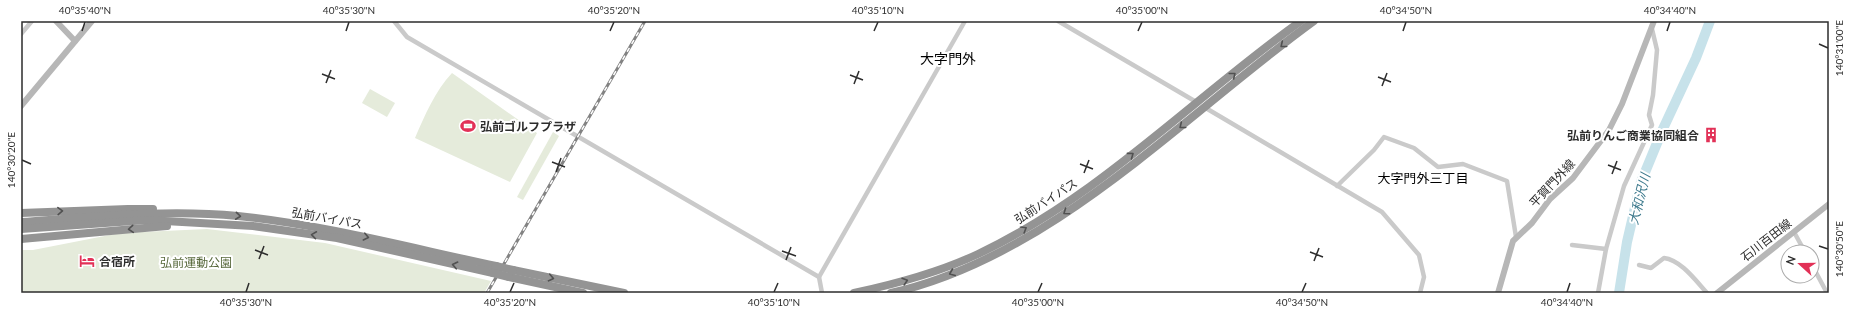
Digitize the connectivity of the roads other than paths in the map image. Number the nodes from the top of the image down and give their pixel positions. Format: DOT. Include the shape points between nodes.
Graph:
graph roads {
  1 [pos="32,21"];
  2 [pos="56,21"];
  3 [pos="92,21"];
  4 [pos="394,21"];
  5 [pos="965,21"];
  6 [pos="1058,21"];
  7 [pos="1301,21"];
  8 [pos="1314,21"];
  9 [pos="1654,21"];
  10 [pos="1652,29"];
  11 [pos="21,33"];
  12 [pos="75,41"];
  13 [pos="1201,105"];
  14 [pos="21,106"];
  15 [pos="1337,186"];
  16 [pos="1829,204"];
  17 [pos="21,213"];
  18 [pos="199,214"];
  19 [pos="21,222"];
  20 [pos="197,223"];
  21 [pos="21,230"];
  22 [pos="1794,232"];
  23 [pos="1516,237"];
  24 [pos="21,239"];
  25 [pos="1801,244"];
  26 [pos="1572,245"];
  27 [pos="1606,249"];
  28 [pos="1639,265"];
  29 [pos="494,270"];
  30 [pos="511,273"];
  31 [pos="819,277"];
  32 [pos="1820,280"];
  33 [pos="584,293"];
  34 [pos="624,293"];
  35 [pos="822,293"];
  36 [pos="854,293"];
  37 [pos="891,293"];
  38 [pos="1420,293"];
  39 [pos="1498,293"];
  40 [pos="1598,293"];
  41 [pos="1707,293"];
  42 [pos="1717,293"];
  43 [pos="1827,293"];
  1 -- 11 [label="street"];
  2 -- 12 [label="main road"];
  3 -- 12 [label="main road"];
  4 -- 31 [label="street" via="407,37"];
  5 -- 31 [label="street"];
  6 -- 13 [label="street"];
  13 -- 7 [label="highway, 弘前バイパス, one-way"];
  8 -- 13 [label="highway, 弘前バイパス, one-way"];
  9 -- 10 [label="main road, 平賀門外線"];
  10 -- 23 [label="main road, 平賀門外線" via="1609,130 1573,178"];
  10 -- 27 [label="street" via="1657,50 1649,115 1652,125 1624,186"];
  12 -- 14 [label="main road"];
  13 -- 15 [label="street"];
  36 -- 13 [label="highway, 弘前バイパス, one-way" via="948,267 1009,238 1078,195"];
  13 -- 37 [label="highway, 弘前バイパス, one-way" via="1102,187 1028,237 941,278"];
  15 -- 23 [label="street" via="1384,137 1414,148 1438,167 1463,164 1507,181"];
  15 -- 38 [label="street" via="1382,212 1419,255 1424,277"];
  16 -- 22 [label="main road, 石川百田線"];
  17 -- 18 [label="highway, one-way" via="128,209"];
  18 -- 19 [label="highway, 弘前バイパス" via="153,214"];
  18 -- 29 [label="highway, 弘前バイパス, one-way" via="239,216 347,232"];
  20 -- 21 [label="highway, 弘前バイパス" via="147,220"];
  20 -- 24 [label="highway, one-way"];
  29 -- 20 [label="highway, 弘前バイパス, one-way" via="337,238 253,226"];
  22 -- 25 [label="street"];
  22 -- 42 [label="main road, 石川百田線"];
  23 -- 39 [label="main road, 平賀門外線" via="1511,245"];
  26 -- 27 [label="street"];
  27 -- 40 [label="street"];
  28 -- 41 [label="street" via="1651,268 1664,258 1672,259"];
  29 -- 30 [label="highway, 弘前バイパス, bridge"];
  30 -- 33 [label="highway, 弘前バイパス"];
  30 -- 34 [label="highway, 弘前バイパス, one-way"];
  31 -- 35 [label="street"];
  32 -- 43 [label="street"];
}
